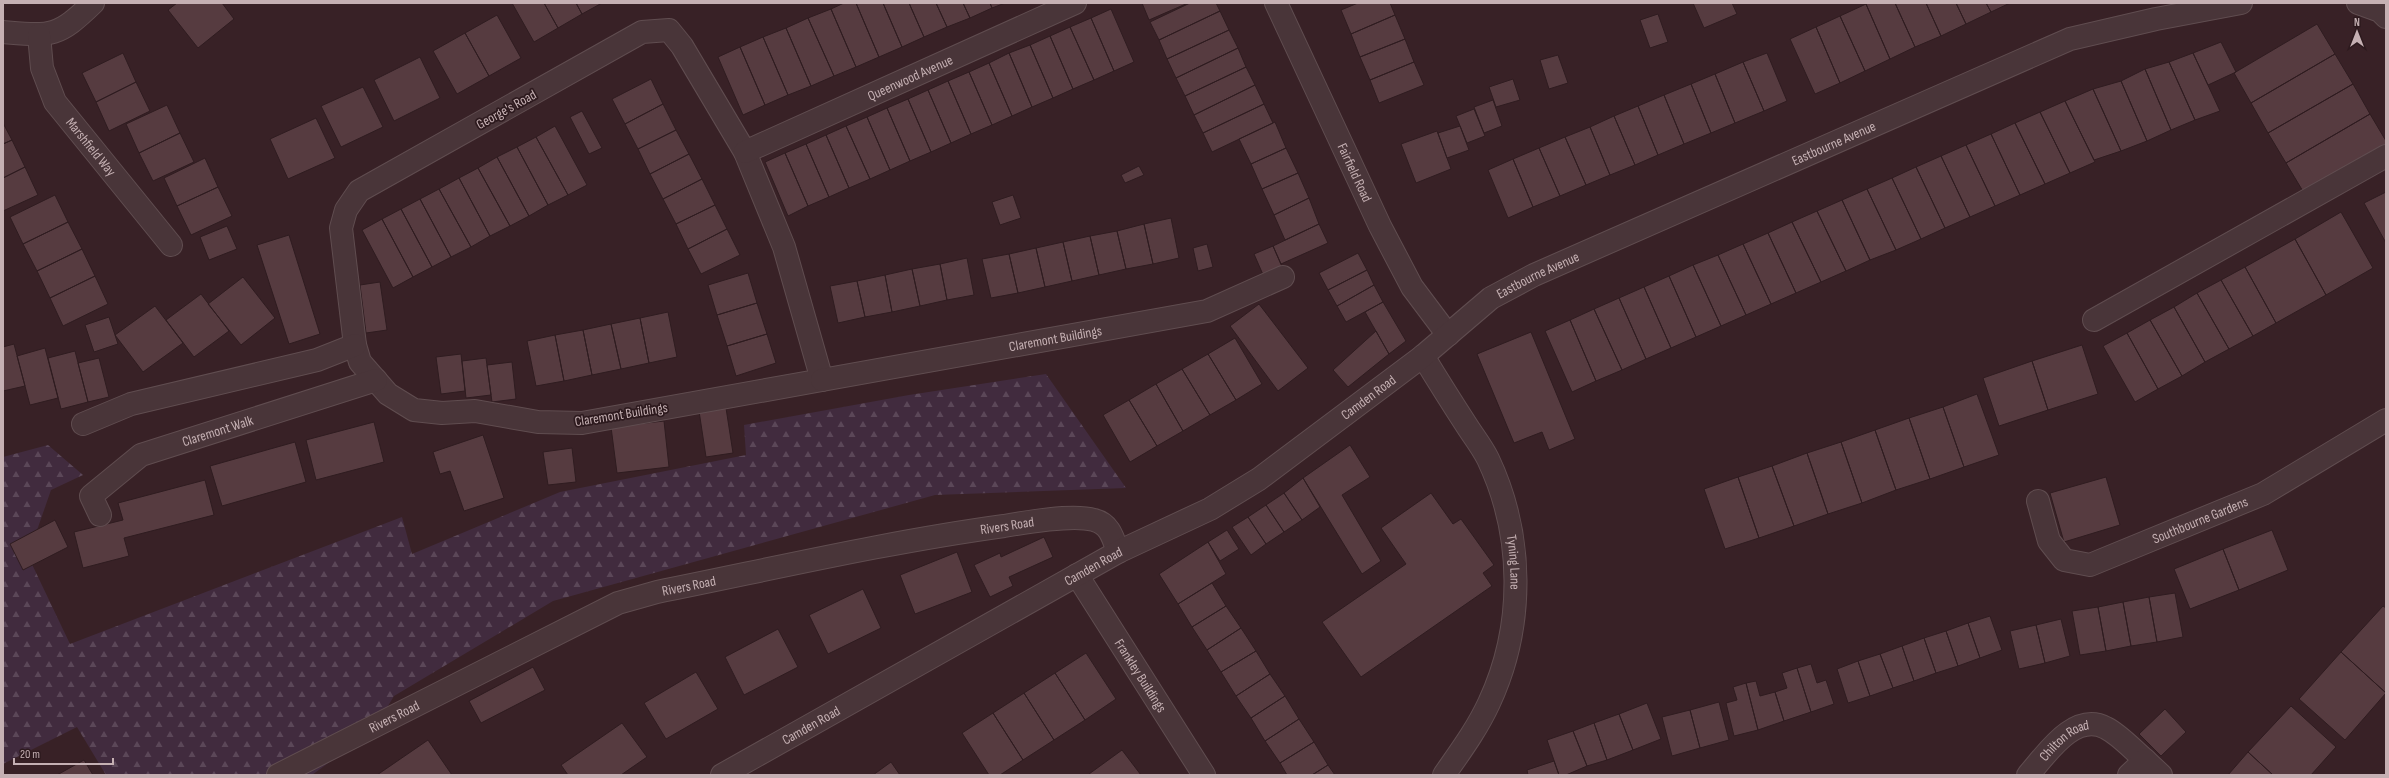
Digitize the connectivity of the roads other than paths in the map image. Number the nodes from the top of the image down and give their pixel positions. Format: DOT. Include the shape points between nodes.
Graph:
graph roads {
  1 [pos="92,3"];
  2 [pos="1075,3"];
  3 [pos="1276,3"];
  4 [pos="2241,3"];
  5 [pos="2358,3"];
  6 [pos="2386,17"];
  7 [pos="3,32"];
  8 [pos="39,35"];
  9 [pos="745,152"];
  10 [pos="2386,156"];
  11 [pos="171,245"];
  12 [pos="1283,277"];
  13 [pos="2094,320"];
  14 [pos="1448,335"];
  15 [pos="355,345"];
  16 [pos="1423,356"];
  17 [pos="376,380"];
  18 [pos="822,380"];
  19 [pos="2386,420"];
  20 [pos="83,424"];
  21 [pos="2038,501"];
  22 [pos="100,515"];
  23 [pos="1118,552"];
  24 [pos="1077,575"];
  25 [pos="2144,760"];
  26 [pos="278,775"];
  27 [pos="722,775"];
  28 [pos="1204,775"];
  29 [pos="1444,775"];
  30 [pos="2028,775"];
  31 [pos="2129,775"];
  32 [pos="2160,775"];
  1 -- 8 [label="street" via="59,31"];
  2 -- 9 [label="street, Queenwood Avenue"];
  3 -- 14 [label="street, Fairfield Road" via="1380,226 1412,287"];
  4 -- 14 [label="street, Eastbourne Avenue" via="2070,39 1534,275 1491,298"];
  5 -- 6 [label="street"];
  7 -- 8 [label="street"];
  8 -- 11 [label="street, Marshfield Way" via="42,68 55,102"];
  9 -- 15 [label="street, George's Road" via="682,46 669,30 642,32 359,191 346,210 342,228"];
  9 -- 18 [label="street" via="784,246"];
  10 -- 13 [label="street"];
  12 -- 18 [label="street, Claremont Buildings" via="1207,310"];
  14 -- 16 [label="street, Camden Road"];
  15 -- 17 [label="street, Claremont Buildings" via="360,362"];
  15 -- 20 [label="street" via="317,360 131,404"];
  16 -- 23 [label="street, Camden Road" via="1259,479 1210,509"];
  16 -- 29 [label="street, Tyning Lane" via="1488,459 1511,524 1517,591 1508,649 1489,703 1465,746"];
  17 -- 18 [label="street, Claremont Buildings" via="388,394 414,410 442,413 475,412 538,422 582,422"];
  17 -- 22 [label="street, Claremont Walk" via="141,454 91,496"];
  19 -- 21 [label="street, Southbourne Gardens" via="2263,494 2090,565 2064,560 2049,541"];
  23 -- 24 [label="street, Camden Road"];
  23 -- 26 [label="street, Rivers Road" via="1109,528 1095,520 1074,518 963,531 657,592 618,604"];
  24 -- 27 [label="street, Camden Road"];
  24 -- 28 [label="street, Frankley Buildings"];
  25 -- 30 [label="street, Chilton Road" via="2106,728 2086,723 2067,733"];
  25 -- 31 [label="street"];
  25 -- 32 [label="street, Chilton Road"];
}
